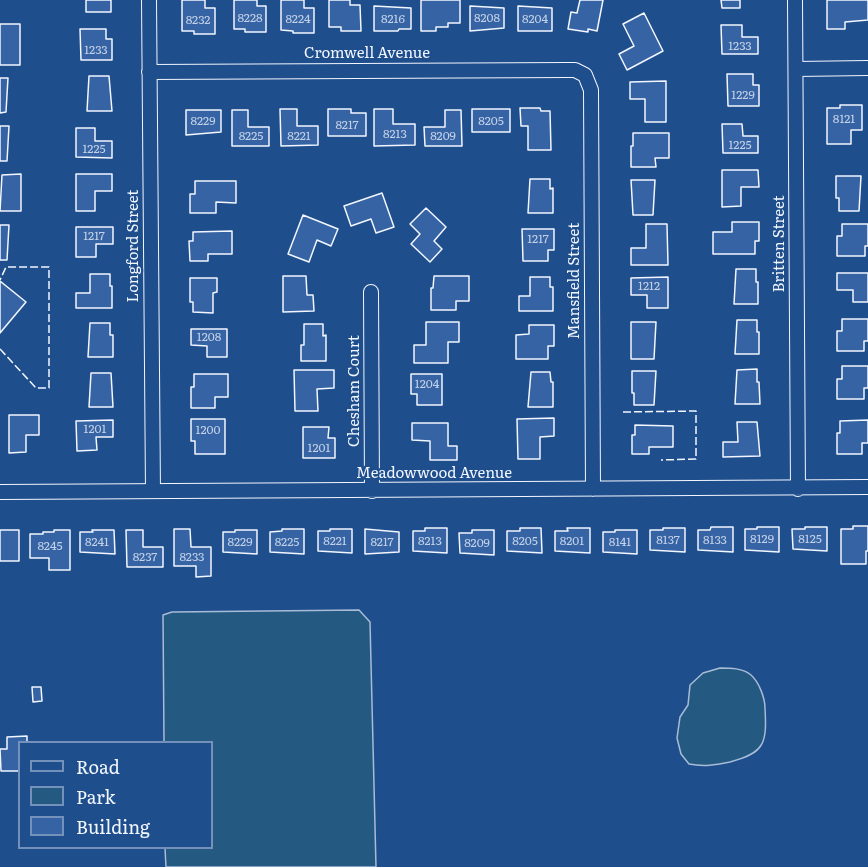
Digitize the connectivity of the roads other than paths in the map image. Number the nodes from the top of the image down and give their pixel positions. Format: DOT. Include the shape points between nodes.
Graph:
graph roads {
  1 [pos="149,0"];
  2 [pos="795,0"];
  3 [pos="868,68"];
  4 [pos="796,69"];
  5 [pos="149,72"];
  6 [pos="585,75"];
  7 [pos="371,292"];
  8 [pos="868,487"];
  9 [pos="593,489"];
  10 [pos="798,489"];
  11 [pos="153,491"];
  12 [pos="372,491"];
  13 [pos="0,492"];
  1 -- 5 [label="street, Longford Street"];
  2 -- 4 [label="street, Britten Street"];
  3 -- 4 [label="street"];
  4 -- 10 [label="street, Britten Street"];
  5 -- 6 [label="street, Cromwell Avenue" via="575,70"];
  5 -- 11 [label="street, Longford Street"];
  6 -- 9 [label="street, Mansfield Street" via="591,90"];
  7 -- 12 [label="street, Chesham Court"];
  8 -- 10 [label="street, Meadowwood Avenue"];
  9 -- 10 [label="street, Meadowwood Avenue"];
  9 -- 12 [label="street, Meadowwood Avenue"];
  11 -- 12 [label="street, Meadowwood Avenue"];
  11 -- 13 [label="street, Meadowwood Avenue"];
}
